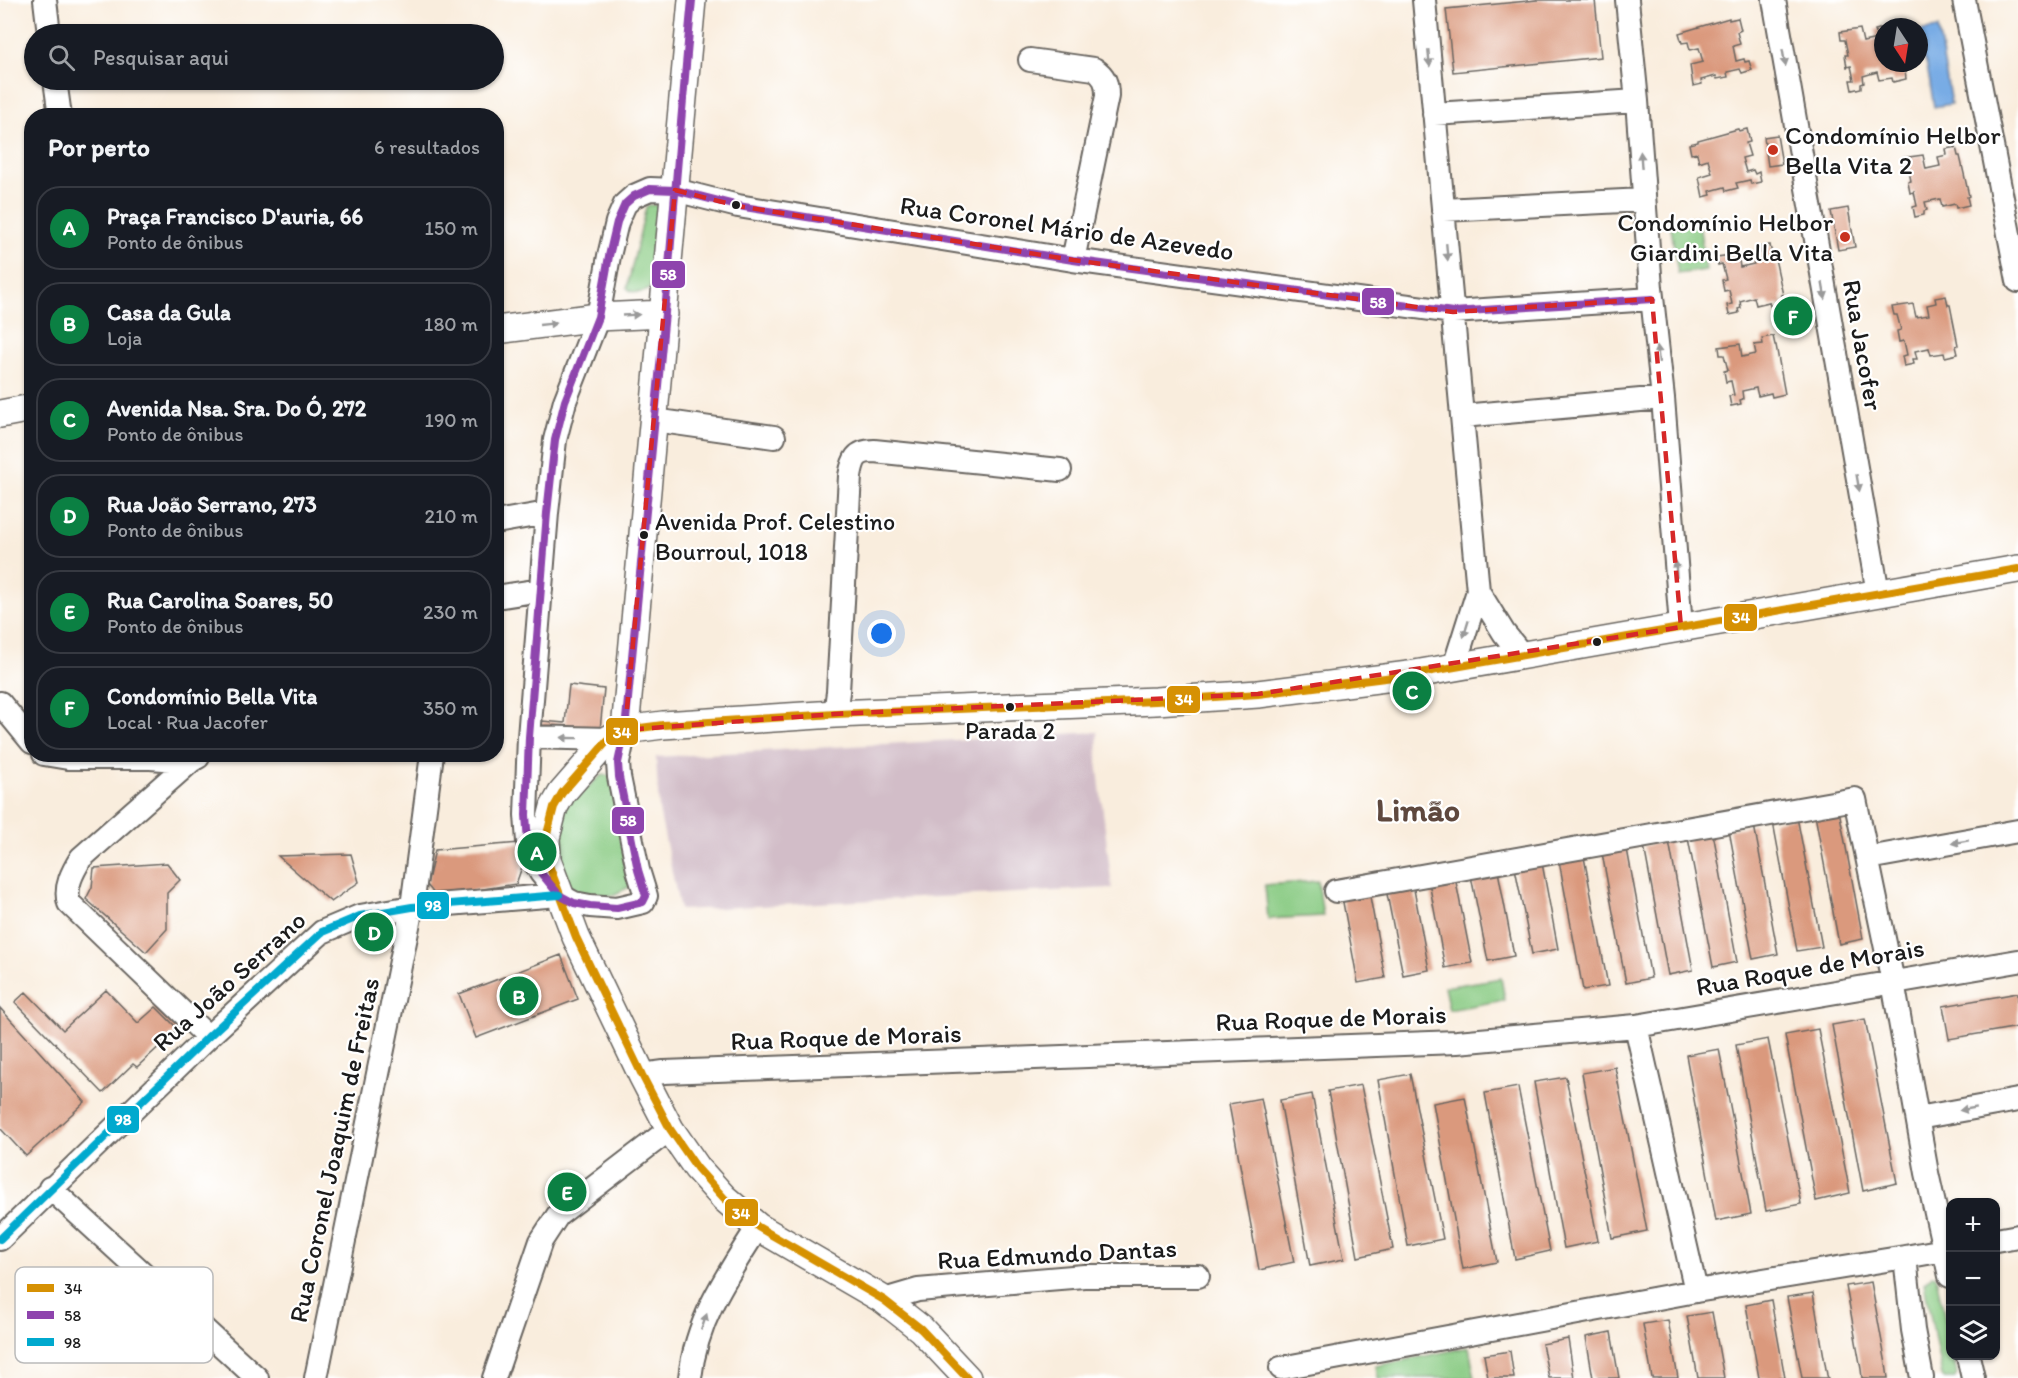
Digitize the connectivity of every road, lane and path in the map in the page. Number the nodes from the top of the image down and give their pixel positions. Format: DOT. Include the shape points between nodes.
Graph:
graph roads {
  1 [pos="45,0"];
  2 [pos="692,0"];
  3 [pos="1424,0"];
  4 [pos="1627,0"];
  5 [pos="1774,0"];
  6 [pos="1964,0"];
  7 [pos="48,24"];
  8 [pos="1030,60"];
  9 [pos="57,90"];
  10 [pos="1637,101"];
  11 [pos="59,108"];
  12 [pos="1434,114"];
  13 [pos="675,190"];
  14 [pos="1644,200"];
  15 [pos="1443,210"];
  16 [pos="1073,260"];
  17 [pos="2018,281"];
  18 [pos="1652,299"];
  19 [pos="1453,312"];
  20 [pos="664,314"];
  21 [pos="598,317"];
  22 [pos="504,329"];
  23 [pos="1663,398"];
  24 [pos="24,410"];
  25 [pos="0,414"];
  26 [pos="1462,416"];
  27 [pos="654,420"];
  28 [pos="774,437"];
  29 [pos="1060,470"];
  30 [pos="547,513"];
  31 [pos="504,521"];
  32 [pos="2018,569"];
  33 [pos="541,590"];
  34 [pos="1478,591"];
  35 [pos="1878,593"];
  36 [pos="504,596"];
  37 [pos="1681,627"];
  38 [pos="1522,655"];
  39 [pos="1454,667"];
  40 [pos="3,713"];
  41 [pos="836,714"];
  42 [pos="24,734"];
  43 [pos="617,734"];
  44 [pos="529,737"];
  45 [pos="191,762"];
  46 [pos="431,762"];
  47 [pos="2018,831"];
  48 [pos="1868,858"];
  49 [pos="1336,891"];
  50 [pos="559,895"];
  51 [pos="412,907"];
  52 [pos="2018,962"];
  53 [pos="1893,982"];
  54 [pos="1636,1026"];
  55 [pos="208,1037"];
  56 [pos="642,1075"];
  57 [pos="2018,1100"];
  58 [pos="1918,1118"];
  59 [pos="670,1128"];
  60 [pos="50,1188"];
  61 [pos="758,1227"];
  62 [pos="2018,1236"];
  63 [pos="0,1239"];
  64 [pos="2000,1239"];
  65 [pos="1946,1242"];
  66 [pos="1946,1249"];
  67 [pos="1905,1257"];
  68 [pos="136,1267"];
  69 [pos="1198,1276"];
  70 [pos="1695,1291"];
  71 [pos="884,1300"];
  72 [pos="213,1338"];
  73 [pos="1969,1360"];
  74 [pos="1281,1368"];
  75 [pos="257,1378"];
  76 [pos="316,1378"];
  77 [pos="494,1378"];
  78 [pos="690,1378"];
  79 [pos="967,1378"];
  80 [pos="1922,1378"];
  81 [pos="1973,1378"];
  1 -- 7 [label="street"];
  2 -- 13 [label="main road"];
  3 -- 12 [label="street, one-way"];
  4 -- 10 [label="street"];
  5 -- 35 [label="street, Rua Jacofer, one-way"];
  6 -- 17 [label="street"];
  8 -- 16 [label="street" via="1094,69 1107,84"];
  9 -- 11 [label="street"];
  10 -- 12 [label="street"];
  14 -- 10 [label="street, one-way"];
  12 -- 15 [label="street"];
  13 -- 16 [label="street, Rua Coronel Mário de Azevedo" via="738,206"];
  13 -- 20 [label="main road"];
  13 -- 21 [label="street, Rua Coronel Mário de Azevedo" via="650,189 625,204 611,245"];
  14 -- 15 [label="street"];
  14 -- 18 [label="street"];
  15 -- 19 [label="street, one-way"];
  16 -- 19 [label="street, Rua Coronel Mário de Azevedo"];
  18 -- 19 [label="street, Rua Coronel Mário de Azevedo"];
  23 -- 18 [label="street, one-way"];
  19 -- 26 [label="street"];
  21 -- 20 [label="main road, one-way"];
  20 -- 27 [label="main road"];
  22 -- 21 [label="main road, one-way"];
  21 -- 30 [label="street, Rua Coronel Mário de Azevedo" via="555,440"];
  23 -- 26 [label="street"];
  37 -- 23 [label="street, one-way"];
  24 -- 25 [label="main road"];
  26 -- 34 [label="street"];
  27 -- 28 [label="street"];
  27 -- 43 [label="main road"];
  29 -- 41 [label="street" via="874,451 859,453 853,459"];
  30 -- 31 [label="street"];
  30 -- 33 [label="street, Rua Coronel Mário de Azevedo"];
  32 -- 35 [label="main road"];
  33 -- 36 [label="street"];
  33 -- 44 [label="street, Rua Coronel Mário de Azevedo"];
  34 -- 38 [label="street"];
  34 -- 39 [label="street, one-way"];
  35 -- 37 [label="main road"];
  37 -- 38 [label="main road"];
  38 -- 39 [label="main road"];
  39 -- 41 [label="main road" via="1258,694"];
  40 -- 42 [label="street"];
  41 -- 43 [label="main road" via="663,725"];
  43 -- 44 [label="street, one-way"];
  43 -- 50 [label="main road" via="562,793 554,807 546,838 547,860"];
  43 -- 50 [label="street" via="620,777 645,900 617,908 599,907 574,903"];
  44 -- 50 [label="street, Rua Coronel Mário de Azevedo" via="528,842 541,873"];
  45 -- 55 [label="street" via="81,858 67,895 69,903"];
  46 -- 51 [label="street, Rua Coronel Joaquim de Freitas"];
  47 -- 48 [label="street, one-way"];
  48 -- 49 [label="street" via="1855,798"];
  48 -- 53 [label="street"];
  50 -- 51 [label="street, Rua João Serrano"];
  50 -- 56 [label="main road"];
  51 -- 55 [label="street, Rua João Serrano" via="360,916 322,932"];
  51 -- 76 [label="street, Rua Coronel Joaquim de Freitas"];
  52 -- 53 [label="street, Rua Roque de Morais"];
  53 -- 54 [label="street, Rua Roque de Morais"];
  53 -- 58 [label="street"];
  54 -- 56 [label="street, Rua Roque de Morais" via="1457,1042"];
  54 -- 70 [label="street"];
  55 -- 60 [label="street, Rua João Serrano"];
  56 -- 59 [label="main road"];
  57 -- 58 [label="street, one-way"];
  58 -- 65 [label="street" via="1927,1173"];
  59 -- 61 [label="main road" via="697,1168"];
  59 -- 77 [label="street" via="558,1215 541,1241"];
  60 -- 63 [label="street, Rua João Serrano"];
  60 -- 68 [label="street"];
  61 -- 71 [label="main road"];
  78 -- 61 [label="street, one-way" via="692,1356 707,1312"];
  62 -- 64 [label="street"];
  66 -- 67 [label="street"];
  67 -- 70 [label="street"];
  67 -- 80 [label="street"];
  69 -- 71 [label="street, Rua Edmundo Dantas" via="1084,1276 918,1290"];
  70 -- 74 [label="street"];
  71 -- 79 [label="main road" via="921,1329"];
  72 -- 75 [label="street"];
  73 -- 81 [label="street"];
}
